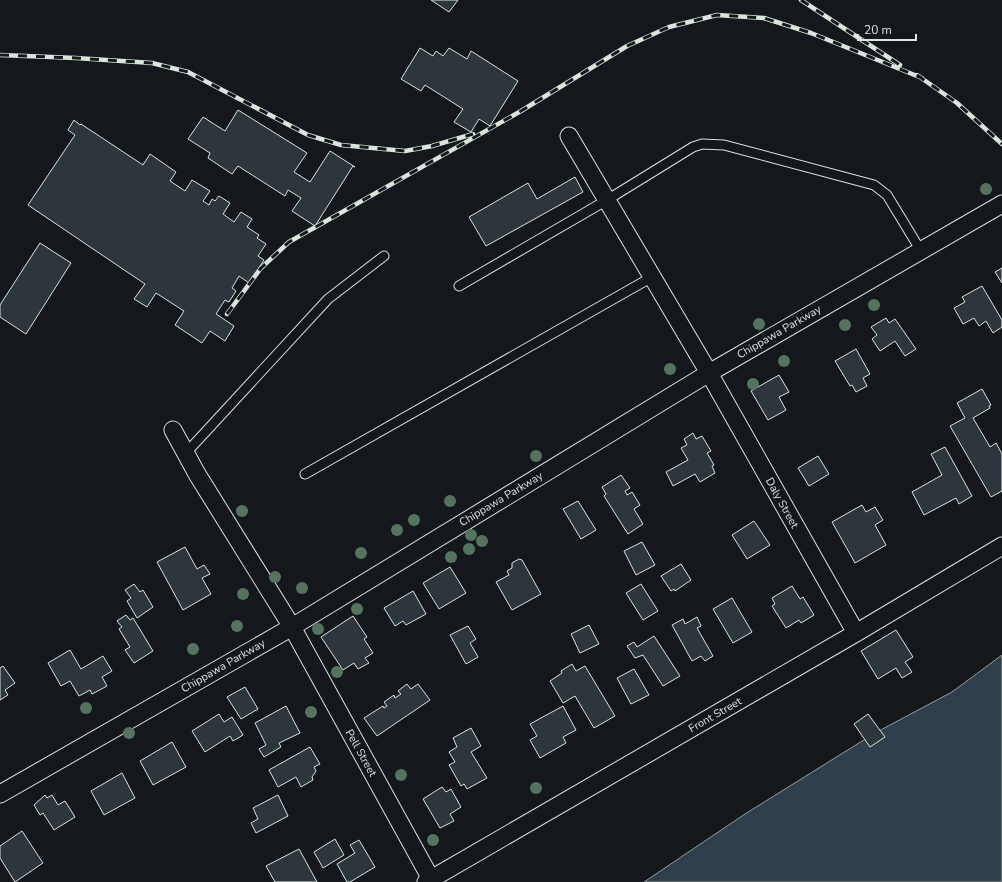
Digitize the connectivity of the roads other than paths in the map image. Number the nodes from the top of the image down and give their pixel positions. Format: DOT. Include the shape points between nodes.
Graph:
graph roads {
  1 [pos="569,136"];
  2 [pos="607,200"];
  3 [pos="1002,204"];
  4 [pos="921,251"];
  5 [pos="384,256"];
  6 [pos="652,278"];
  7 [pos="459,286"];
  8 [pos="709,373"];
  9 [pos="173,430"];
  10 [pos="186,453"];
  11 [pos="305,474"];
  12 [pos="1002,546"];
  13 [pos="292,627"];
  14 [pos="856,633"];
  15 [pos="0,794"];
  16 [pos="429,881"];
  1 -- 2 [label="street, Daly Street"];
  2 -- 4 [label="lane" via="693,148 702,144 724,145 874,185 886,195"];
  2 -- 6 [label="street, Daly Street"];
  2 -- 7 [label="lane"];
  3 -- 4 [label="street, Chippawa Parkway"];
  4 -- 8 [label="street, Chippawa Parkway"];
  5 -- 10 [label="lane" via="328,299"];
  6 -- 8 [label="street, Daly Street"];
  6 -- 11 [label="lane"];
  8 -- 13 [label="street, Chippawa Parkway"];
  8 -- 14 [label="street, Daly Street"];
  9 -- 10 [label="street, Pell Street"];
  10 -- 13 [label="street, Pell Street"];
  12 -- 14 [label="street, Front Street"];
  13 -- 15 [label="street, Chippawa Parkway"];
  13 -- 16 [label="street, Pell Street"];
  14 -- 16 [label="street, Front Street"];
}
